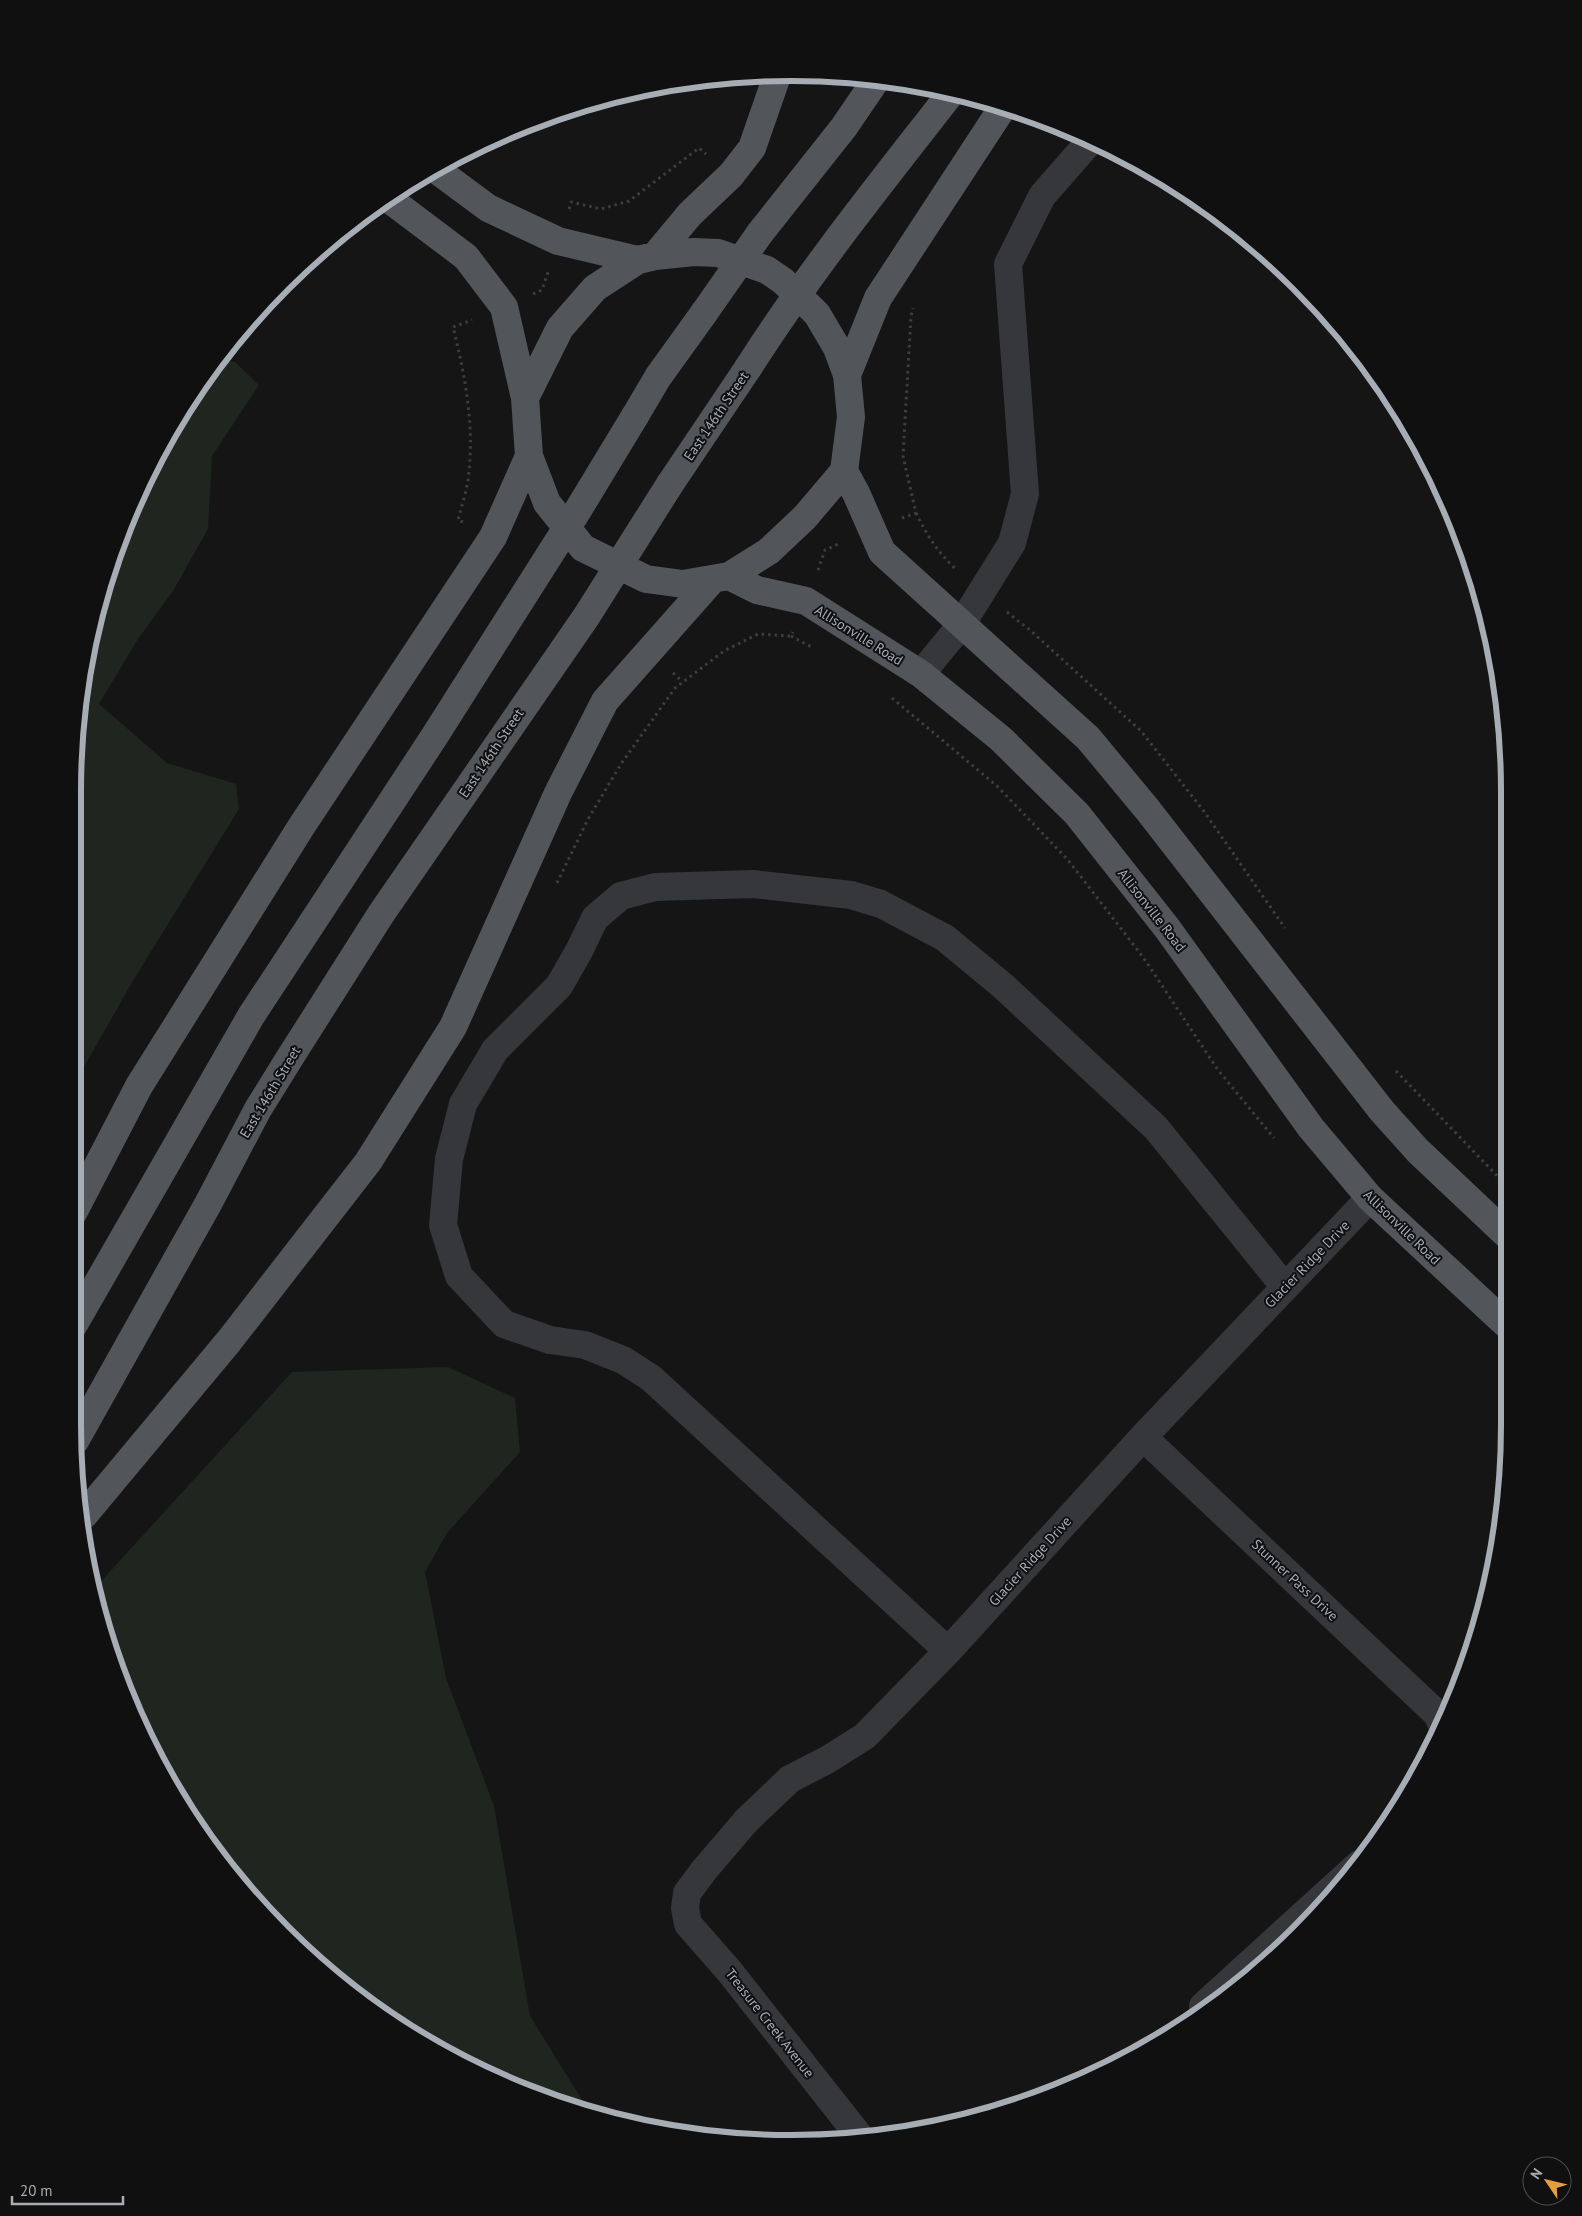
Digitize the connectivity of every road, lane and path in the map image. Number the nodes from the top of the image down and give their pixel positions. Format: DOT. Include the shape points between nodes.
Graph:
graph roads {
  1 [pos="775,82"];
  2 [pos="872,86"];
  3 [pos="947,99"];
  4 [pos="999,113"];
  5 [pos="1086,145"];
  6 [pos="441,173"];
  7 [pos="394,203"];
  8 [pos="647,258"];
  9 [pos="917,299"];
  10 [pos="847,375"];
  11 [pos="525,398"];
  12 [pos="529,456"];
  13 [pos="844,471"];
  14 [pos="871,529"];
  15 [pos="721,578"];
  16 [pos="806,601"];
  17 [pos="960,625"];
  18 [pos="791,636"];
  19 [pos="820,651"];
  20 [pos="921,674"];
  21 [pos="682,680"];
  22 [pos="892,698"];
  23 [pos="1390,1064"];
  24 [pos="1277,1141"];
  25 [pos="1501,1180"];
  26 [pos="81,1196"];
  27 [pos="1370,1198"];
  28 [pos="1501,1230"];
  29 [pos="1285,1287"];
  30 [pos="81,1310"];
  31 [pos="1501,1319"];
  32 [pos="81,1430"];
  33 [pos="1144,1437"];
  34 [pos="86,1512"];
  35 [pos="948,1651"];
  36 [pos="1438,1717"];
  37 [pos="1312,1907"];
  38 [pos="685,1908"];
  39 [pos="1222,1989"];
  40 [pos="856,2131"];
  1 -- 8 [label="main road" via="752,148 731,175"];
  2 -- 30 [label="main road, bridge" via="844,127 760,233 658,377 578,510 251,1016"];
  3 -- 32 [label="main road, East 146th Street, bridge" via="768,337 586,617 381,914 258,1109"];
  4 -- 10 [label="main road" via="878,298"];
  5 -- 17 [label="street" via="1042,196 1008,264 1025,494 1012,543"];
  6 -- 8 [label="main road" via="488,208 558,242"];
  7 -- 11 [label="main road" via="466,257 504,307"];
  8 -- 10 [label="main road" via="694,252 718,253 767,270 818,314 837,348"];
  8 -- 11 [label="main road" via="594,288 560,328"];
  9 -- 14 [label="path" via="911,316 903,456 916,514"];
  10 -- 13 [label="main road" via="851,417"];
  11 -- 12 [label="main road"];
  12 -- 15 [label="main road" via="547,502 583,548 646,579 683,584"];
  12 -- 26 [label="main road" via="493,536 301,827 138,1086"];
  13 -- 14 [label="main road"];
  13 -- 15 [label="main road" via="805,517 770,551"];
  14 -- 16 [label="path" via="825,550"];
  14 -- 17 [label="main road" via="882,552"];
  15 -- 16 [label="main road, Allisonville Road"];
  15 -- 34 [label="main road" via="605,700 558,793 453,1027 368,1162 229,1341"];
  16 -- 18 [label="path"];
  16 -- 20 [label="main road, Allisonville Road"];
  17 -- 20 [label="street"];
  17 -- 28 [label="main road" via="1088,738 1382,1111 1418,1151"];
  18 -- 19 [label="path"];
  18 -- 21 [label="path" via="758,634 724,651"];
  20 -- 27 [label="main road, Allisonville Road" via="1001,738 1077,814 1168,928 1311,1128"];
  22 -- 24 [label="path" via="997,786 1068,860 1143,957 1218,1070"];
  23 -- 25 [label="path"];
  27 -- 29 [label="street, Glacier Ridge Drive"];
  27 -- 31 [label="main road, Allisonville Road"];
  29 -- 33 [label="street, Glacier Ridge Drive"];
  29 -- 35 [label="street" via="1156,1128 1004,986 945,938 881,904 851,895 753,884 655,887 622,896 595,918 559,986 495,1050 463,1104 449,1159 443,1225 459,1276 504,1324 550,1340 585,1345 623,1360 651,1378"];
  33 -- 35 [label="street, Glacier Ridge Drive"];
  33 -- 36 [label="street, Stunner Pass Drive"];
  35 -- 38 [label="street, Glacier Ridge Drive" via="865,1736 790,1779 746,1821 687,1894"];
  37 -- 39 [label="street"];
  38 -- 40 [label="street, Treasure Creek Avenue" via="688,1924"];
}
